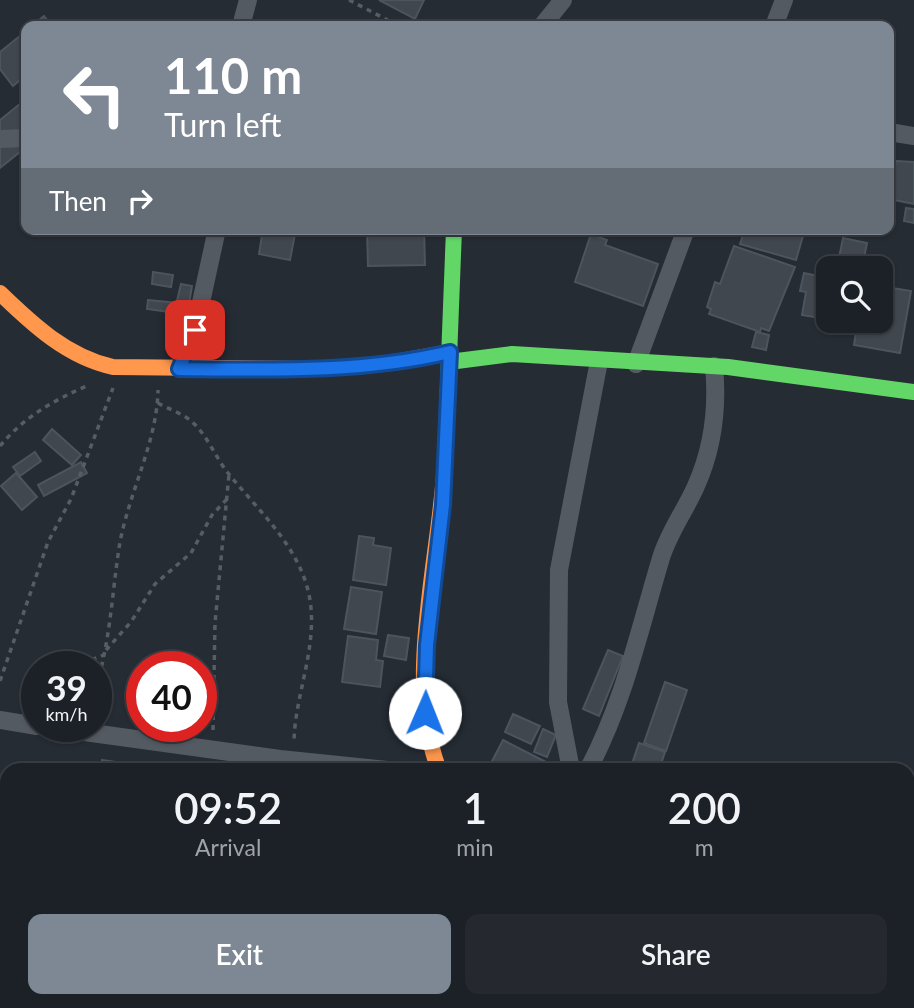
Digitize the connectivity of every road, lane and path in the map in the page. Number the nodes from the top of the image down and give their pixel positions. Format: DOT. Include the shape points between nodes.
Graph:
graph roads {
  1 [pos="248,0"];
  2 [pos="349,0"];
  3 [pos="563,0"];
  4 [pos="784,0"];
  5 [pos="242,21"];
  6 [pos="389,21"];
  7 [pos="546,21"];
  8 [pos="776,21"];
  9 [pos="894,132"];
  10 [pos="914,136"];
  11 [pos="21,138"];
  12 [pos="0,139"];
  13 [pos="216,235"];
  14 [pos="454,235"];
  15 [pos="684,235"];
  16 [pos="0,293"];
  17 [pos="449,357"];
  18 [pos="599,361"];
  19 [pos="636,363"];
  20 [pos="714,366"];
  21 [pos="149,368"];
  22 [pos="179,369"];
  23 [pos="118,371"];
  24 [pos="914,392"];
  25 [pos="158,403"];
  26 [pos="0,446"];
  27 [pos="229,474"];
  28 [pos="228,497"];
  29 [pos="105,651"];
  30 [pos="107,651"];
  31 [pos="0,681"];
  32 [pos="0,720"];
  33 [pos="21,723"];
  34 [pos="112,736"];
  35 [pos="213,750"];
  36 [pos="293,761"];
  37 [pos="314,763"];
  38 [pos="436,763"];
  39 [pos="570,763"];
  40 [pos="593,763"];
  1 -- 5 [label="street"];
  2 -- 6 [label="path"];
  3 -- 7 [label="street"];
  4 -- 8 [label="street"];
  9 -- 10 [label="street"];
  11 -- 12 [label="street"];
  13 -- 22 [label="street" via="199,317"];
  14 -- 17 [label="street"];
  15 -- 19 [label="street"];
  16 -- 23 [label="street" via="66,348"];
  17 -- 18 [label="street" via="512,354"];
  17 -- 22 [label="street" via="375,364"];
  17 -- 38 [label="street" via="443,505 424,695 425,731"];
  18 -- 19 [label="street"];
  18 -- 39 [label="street" via="559,570 558,702"];
  19 -- 20 [label="street"];
  20 -- 24 [label="street"];
  20 -- 40 [label="street" via="714,426 703,470 662,556 625,687"];
  21 -- 22 [label="street"];
  21 -- 23 [label="street"];
  21 -- 25 [label="path"];
  23 -- 26 [label="path" via="45,406"];
  23 -- 31 [label="path" via="71,499 48,542"];
  25 -- 27 [label="path" via="197,426"];
  25 -- 29 [label="path" via="121,541"];
  27 -- 28 [label="path"];
  27 -- 36 [label="path" via="284,540 304,579 311,606 312,635"];
  28 -- 30 [label="path" via="191,553 155,584"];
  28 -- 35 [label="path" via="215,623"];
  32 -- 33 [label="street"];
  34 -- 35 [label="street"];
  35 -- 36 [label="street"];
  36 -- 37 [label="street"];
}
